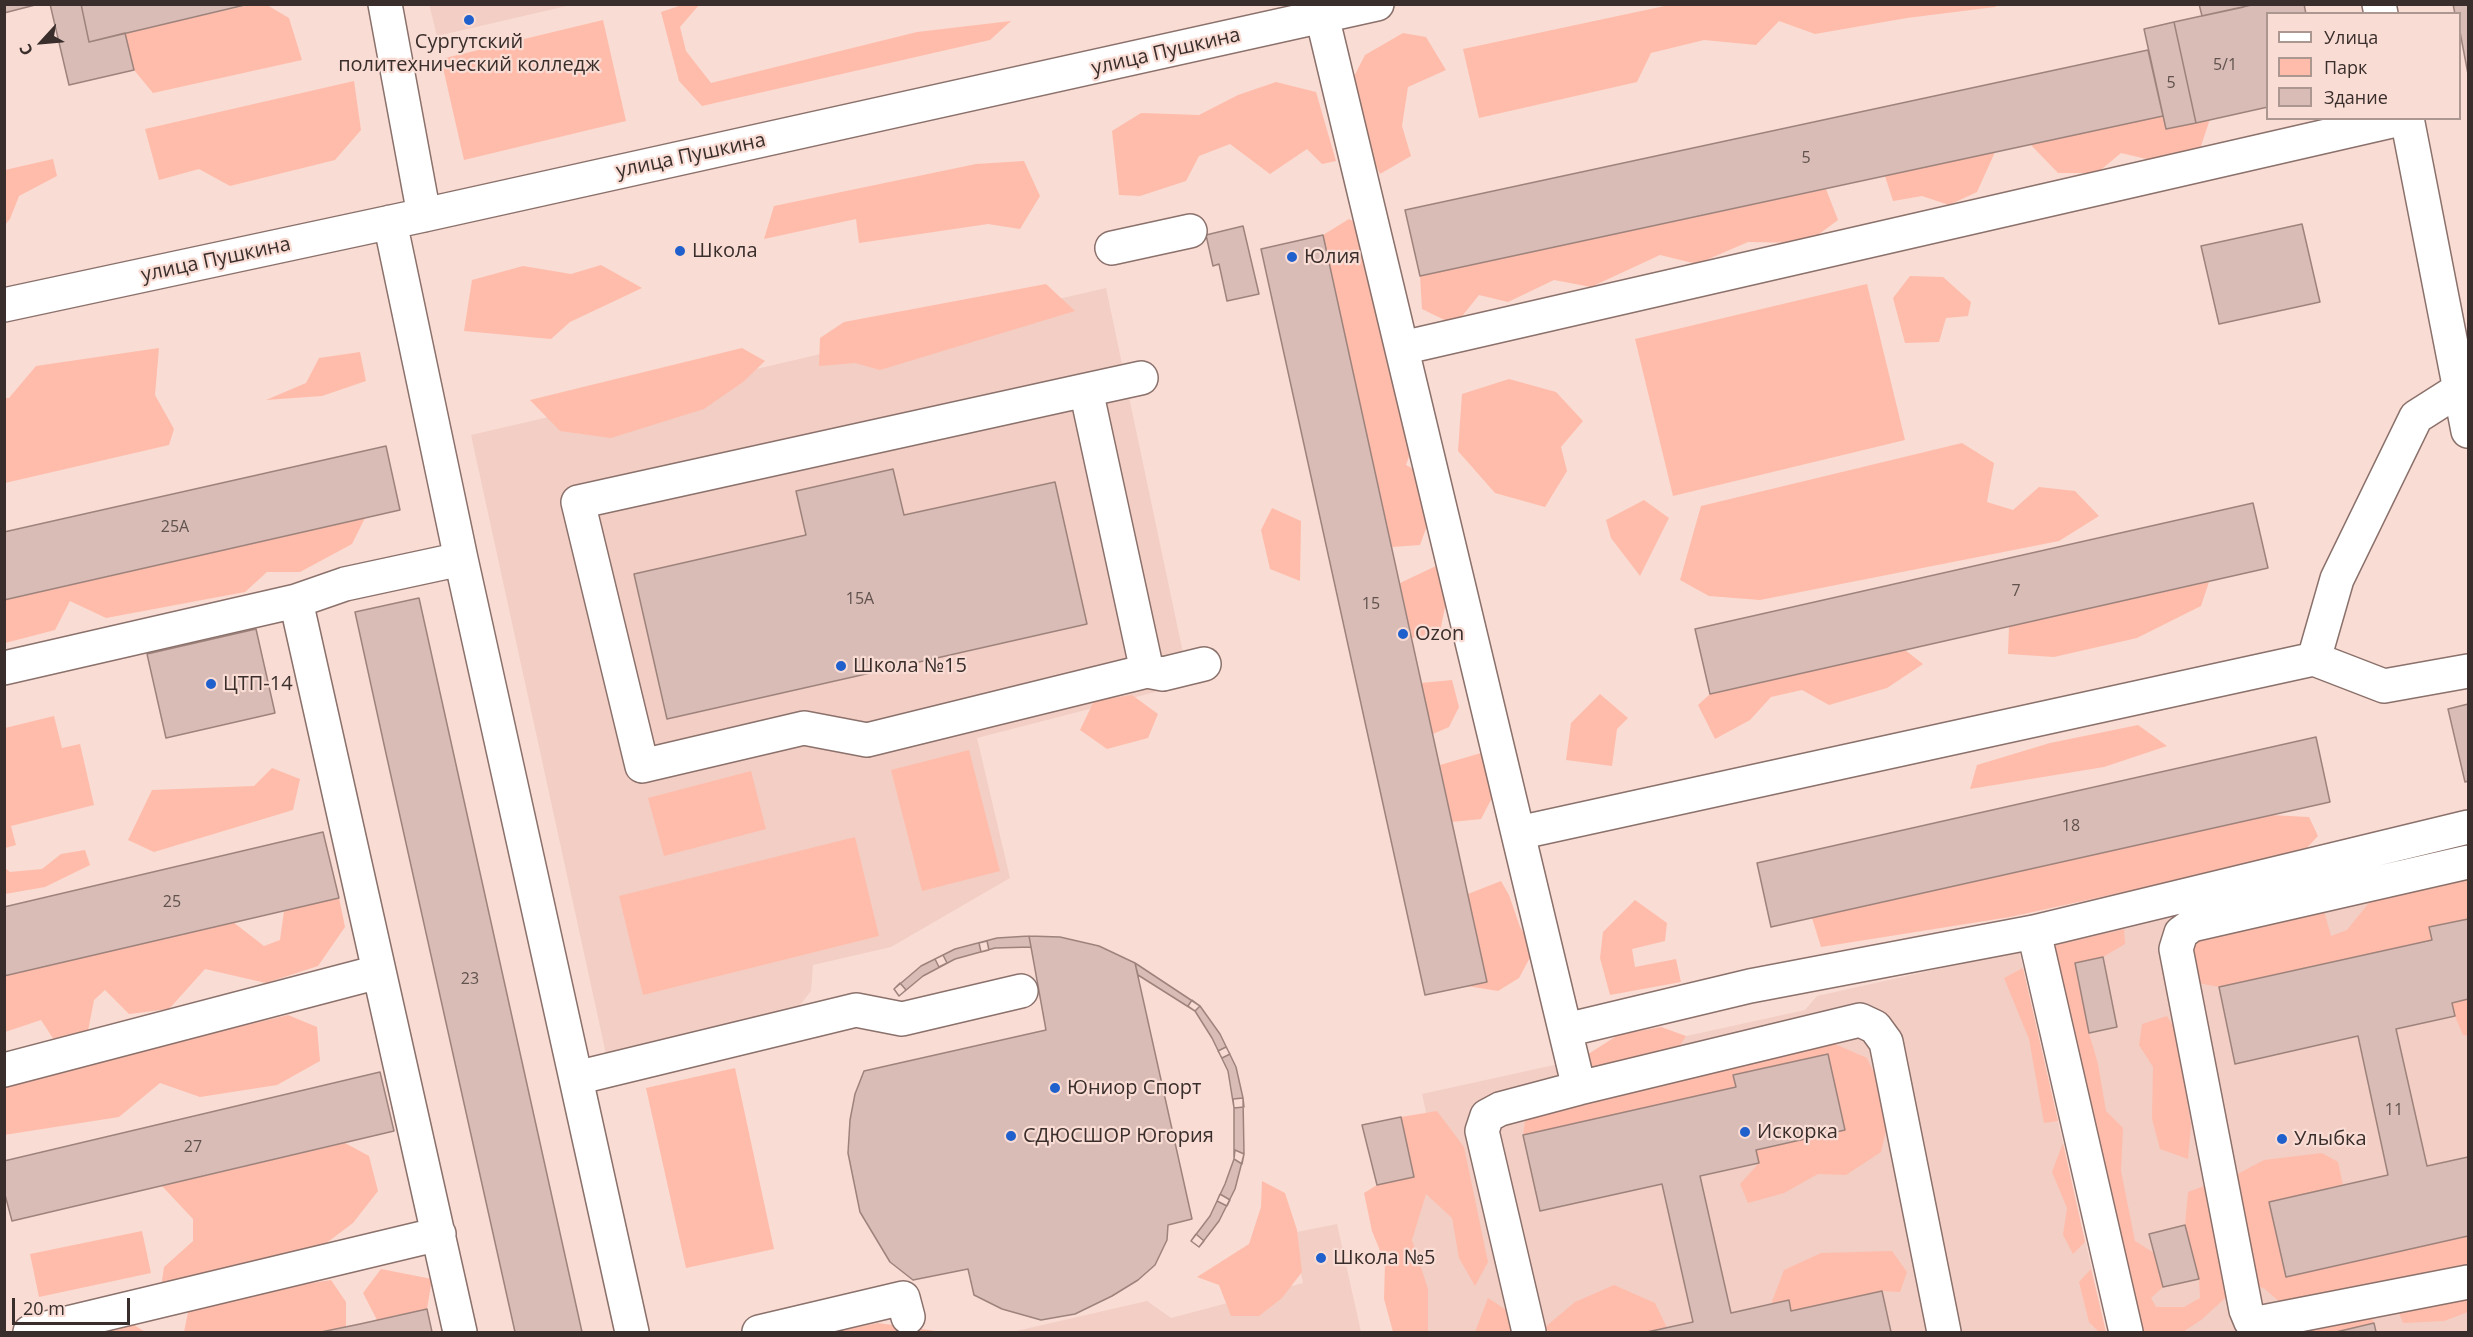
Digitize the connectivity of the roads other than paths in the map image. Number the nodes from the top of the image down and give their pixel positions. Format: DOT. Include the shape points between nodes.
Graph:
graph roads {
  1 [pos="385,4"];
  2 [pos="1377,4"];
  3 [pos="1322,16"];
  4 [pos="2397,120"];
  5 [pos="2406,120"];
  6 [pos="424,215"];
  7 [pos="390,222"];
  8 [pos="1190,231"];
  9 [pos="1112,248"];
  10 [pos="4,305"];
  11 [pos="1402,348"];
  12 [pos="1141,378"];
  13 [pos="2460,389"];
  14 [pos="1086,390"];
  15 [pos="2469,431"];
  16 [pos="461,558"];
  17 [pos="296,601"];
  18 [pos="2314,659"];
  19 [pos="1204,664"];
  20 [pos="4,668"];
  21 [pos="1147,670"];
  22 [pos="2469,671"];
  23 [pos="2469,827"];
  24 [pos="1518,833"];
  25 [pos="2469,862"];
  26 [pos="2034,932"];
  27 [pos="378,972"];
  28 [pos="1021,991"];
  29 [pos="1566,1030"];
  30 [pos="4,1070"];
  31 [pos="576,1078"];
  32 [pos="1579,1088"];
  33 [pos="439,1234"];
  34 [pos="2469,1282"];
  35 [pos="908,1317"];
  36 [pos="30,1332"];
  37 [pos="460,1332"];
  38 [pos="632,1332"];
  39 [pos="759,1332"];
  40 [pos="1529,1332"];
  41 [pos="1944,1332"];
  42 [pos="2126,1332"];
  1 -- 6 [label="street"];
  2 -- 3 [label="street, улица Пушкина"];
  3 -- 6 [label="street, улица Пушкина"];
  3 -- 11 [label="street"];
  4 -- 11 [label="street"];
  5 -- 13 [label="street"];
  6 -- 7 [label="street, улица Пушкина"];
  7 -- 10 [label="street, улица Пушкина"];
  7 -- 16 [label="street"];
  8 -- 9 [label="street"];
  11 -- 24 [label="street"];
  12 -- 14 [label="street"];
  13 -- 15 [label="street"];
  13 -- 18 [label="street" via="2416,417 2337,579"];
  14 -- 21 [label="street"];
  14 -- 21 [label="street" via="578,502 642,766 804,728 867,740"];
  16 -- 17 [label="street" via="345,584"];
  16 -- 31 [label="street"];
  17 -- 20 [label="street"];
  17 -- 27 [label="street"];
  18 -- 22 [label="street" via="2384,686"];
  18 -- 24 [label="street"];
  19 -- 21 [label="street" via="1163,674"];
  23 -- 26 [label="street"];
  24 -- 29 [label="street"];
  25 -- 34 [label="street" via="2192,925 2181,933 2176,949 2246,1310 2252,1322"];
  26 -- 29 [label="street" via="1750,986"];
  26 -- 42 [label="street"];
  27 -- 30 [label="street"];
  27 -- 33 [label="street"];
  28 -- 31 [label="street" via="902,1019 856,1010"];
  29 -- 32 [label="street"];
  31 -- 38 [label="street"];
  32 -- 40 [label="street" via="1500,1109 1487,1116 1482,1131"];
  32 -- 41 [label="street" via="1860,1020 1875,1027 1886,1042"];
  33 -- 36 [label="street"];
  33 -- 37 [label="street"];
  35 -- 39 [label="street" via="903,1298"];
}
